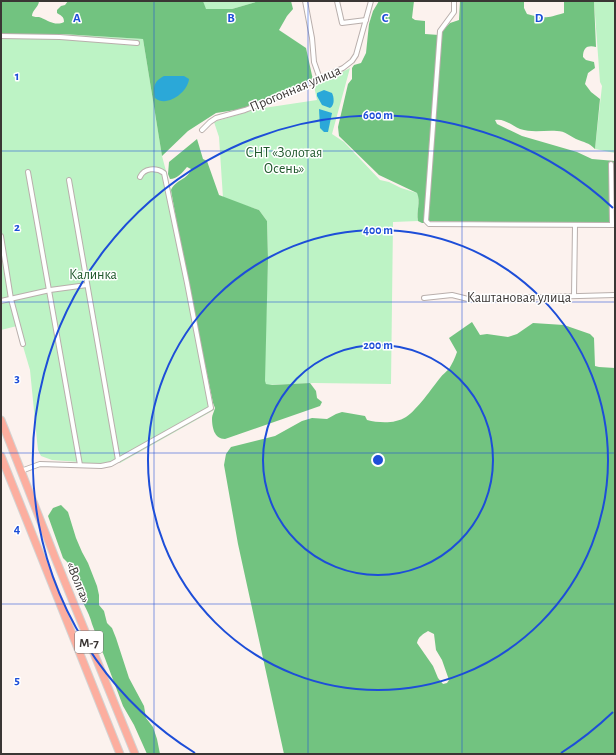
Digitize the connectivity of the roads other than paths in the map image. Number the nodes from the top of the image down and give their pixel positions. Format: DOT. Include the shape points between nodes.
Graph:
graph roads {
  1 [pos="304,1"];
  2 [pos="337,1"];
  3 [pos="371,1"];
  4 [pos="454,1"];
  5 [pos="366,20"];
  6 [pos="1,36"];
  7 [pos="137,43"];
  8 [pos="320,79"];
  9 [pos="202,130"];
  10 [pos="610,164"];
  11 [pos="28,172"];
  12 [pos="140,177"];
  13 [pos="69,180"];
  14 [pos="576,225"];
  15 [pos="613,225"];
  16 [pos="1,236"];
  17 [pos="87,285"];
  18 [pos="50,290"];
  19 [pos="574,296"];
  20 [pos="615,296"];
  21 [pos="424,298"];
  22 [pos="12,299"];
  23 [pos="1,301"];
  24 [pos="23,344"];
  25 [pos="1,420"];
  26 [pos="1,456"];
  27 [pos="118,460"];
  28 [pos="80,465"];
  29 [pos="21,471"];
  30 [pos="120,754"];
  31 [pos="135,754"];
  1 -- 8 [label="street" via="314,62"];
  2 -- 5 [label="street" via="342,23"];
  3 -- 5 [label="street, Прогонная улица"];
  4 -- 14 [label="street" via="454,12 440,31 426,221 429,224"];
  5 -- 8 [label="street, Прогонная улица" via="352,61"];
  6 -- 7 [label="street" via="60,37"];
  8 -- 9 [label="street, Прогонная улица" via="245,110 216,118"];
  10 -- 15 [label="street"];
  11 -- 18 [label="street"];
  12 -- 27 [label="street" via="146,170 157,169 164,173 211,408"];
  13 -- 17 [label="street"];
  14 -- 15 [label="street"];
  14 -- 19 [label="street"];
  16 -- 22 [label="street"];
  17 -- 18 [label="street"];
  17 -- 27 [label="street"];
  18 -- 22 [label="street"];
  18 -- 28 [label="street"];
  19 -- 20 [label="street, Каштановая улица"];
  19 -- 21 [label="street, Каштановая улица" via="468,299 452,295"];
  22 -- 23 [label="street"];
  22 -- 24 [label="street"];
  25 -- 29 [label="highway, «Волга» / М-7"];
  26 -- 30 [label="highway, «Волга» / М-7"];
  27 -- 28 [label="street" via="101,466"];
  28 -- 29 [label="street" via="40,464"];
  29 -- 31 [label="highway, «Волга» / М-7"];
}
